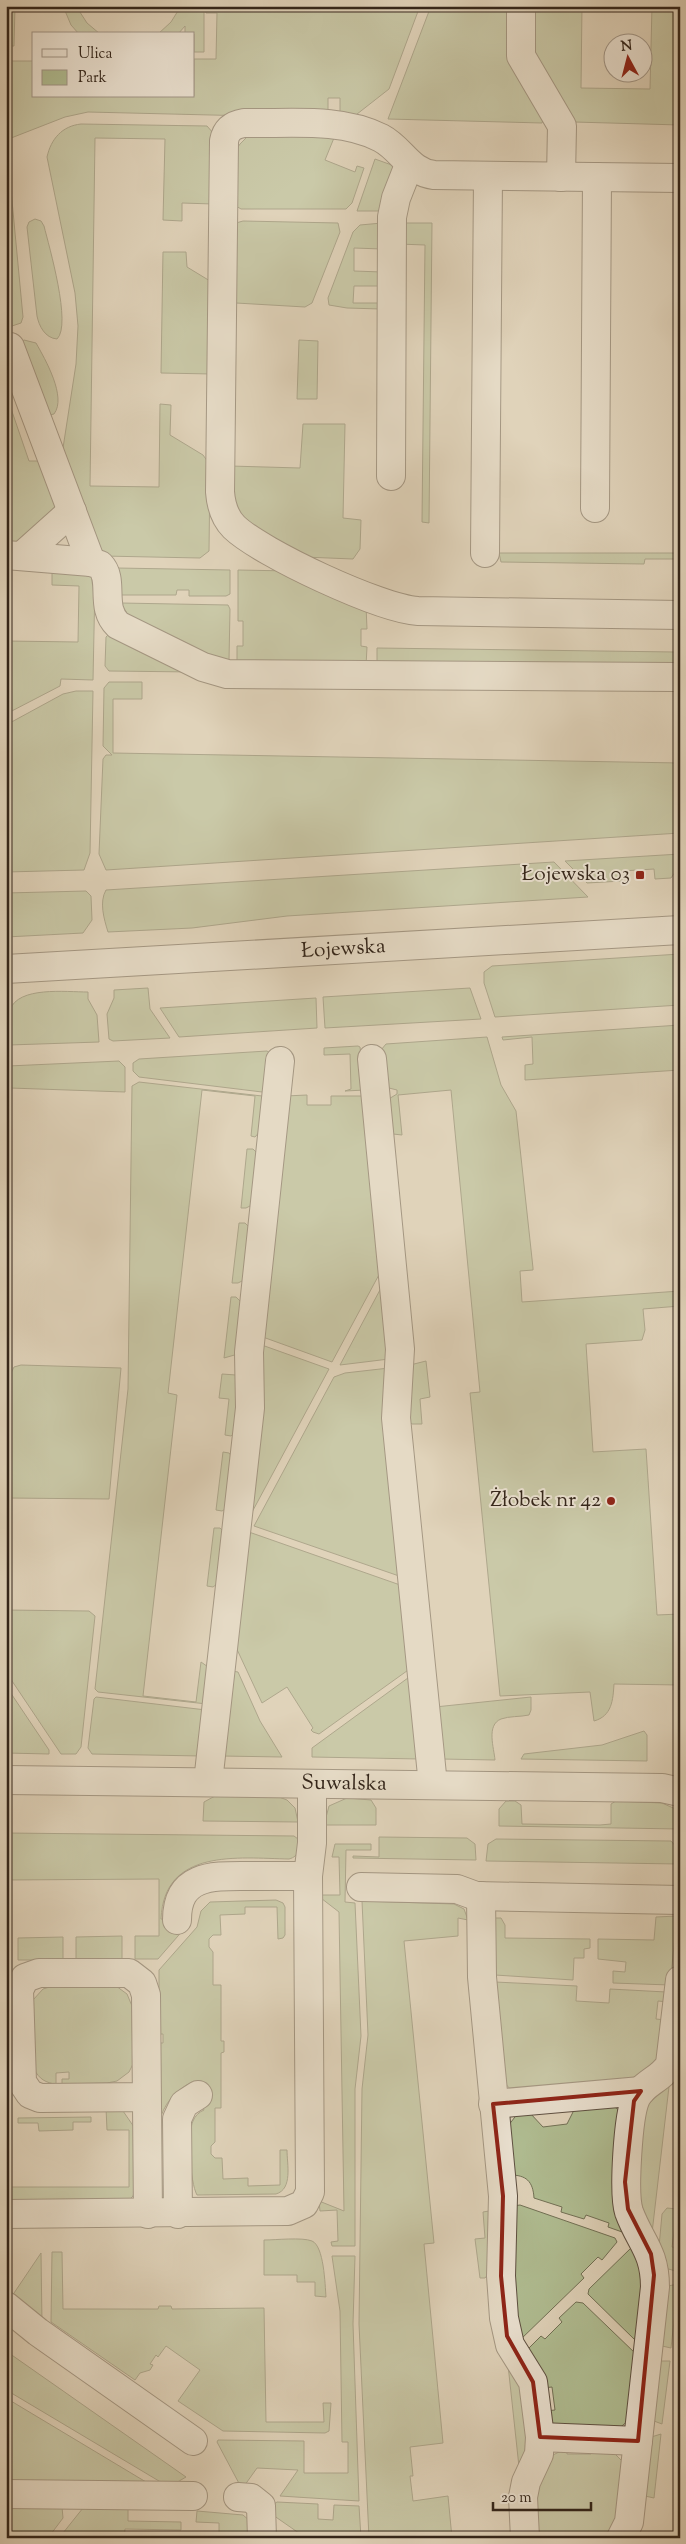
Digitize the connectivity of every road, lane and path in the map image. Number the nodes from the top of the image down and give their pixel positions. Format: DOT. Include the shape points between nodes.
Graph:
graph roads {
  1 [pos="521,6"];
  2 [pos="409,165"];
  3 [pos="488,176"];
  4 [pos="562,177"];
  5 [pos="596,178"];
  6 [pos="680,178"];
  7 [pos="10,347"];
  8 [pos="390,476"];
  9 [pos="595,508"];
  10 [pos="72,511"];
  11 [pos="485,553"];
  12 [pos="14,555"];
  13 [pos="91,562"];
  14 [pos="680,615"];
  15 [pos="676,676"];
  16 [pos="680,930"];
  17 [pos="6,969"];
  18 [pos="372,1059"];
  19 [pos="280,1061"];
  20 [pos="6,1780"];
  21 [pos="208,1782"];
  22 [pos="312,1784"];
  23 [pos="433,1785"];
  24 [pos="680,1792"];
  25 [pos="308,1876"];
  26 [pos="361,1887"];
  27 [pos="481,1896"];
  28 [pos="680,1900"];
  29 [pos="176,1920"];
  30 [pos="680,1980"];
  31 [pos="642,2090"];
  32 [pos="198,2095"];
  33 [pos="147,2098"];
  34 [pos="493,2104"];
  35 [pos="6,2214"];
  36 [pos="148,2214"];
  37 [pos="178,2214"];
  38 [pos="6,2306"];
  39 [pos="540,2437"];
  40 [pos="638,2440"];
  41 [pos="193,2441"];
  42 [pos="6,2494"];
  43 [pos="193,2496"];
  44 [pos="238,2497"];
  45 [pos="527,2534"];
  46 [pos="262,2538"];
  47 [pos="621,2538"];
  1 -- 4 [label="street" via="521,56 562,126"];
  2 -- 3 [label="street" via="429,175"];
  2 -- 8 [label="street" via="392,217"];
  2 -- 14 [label="street" via="387,142 345,126 244,124 233,126 226,133 220,492 227,518 240,533 283,558 393,607 418,611"];
  3 -- 4 [label="street"];
  3 -- 11 [label="street"];
  4 -- 5 [label="street"];
  5 -- 6 [label="street"];
  5 -- 9 [label="street"];
  7 -- 10 [label="street"];
  10 -- 12 [label="street"];
  10 -- 13 [label="street"];
  12 -- 13 [label="street"];
  13 -- 15 [label="street" via="104,569 109,613 118,625 203,667 227,674"];
  16 -- 17 [label="street, Łojewska"];
  18 -- 23 [label="street" via="400,1349 396,1418"];
  19 -- 21 [label="street" via="249,1352 250,1408"];
  20 -- 21 [label="street, Suwalska"];
  21 -- 22 [label="street, Suwalska"];
  22 -- 23 [label="street, Suwalska"];
  22 -- 25 [label="street" via="312,1843"];
  23 -- 24 [label="street, Suwalska" via="662,1788"];
  25 -- 29 [label="street" via="220,1876 201,1880 183,1894"];
  25 -- 37 [label="street" via="309,2196 301,2207 288,2211"];
  26 -- 27 [label="street" via="457,1889"];
  27 -- 28 [label="street"];
  27 -- 34 [label="street" via="482,1977"];
  30 -- 31 [label="street" via="670,2064 663,2075"];
  31 -- 34 [label="street"];
  31 -- 40 [label="street" via="634,2101 625,2182 628,2209 650,2254 654,2275"];
  32 -- 37 [label="street" via="184,2104 177,2119"];
  33 -- 33 [label="street" via="146,1995 139,1979 129,1973 39,1973 25,1978 19,1990 22,2082 26,2091 40,2098"];
  33 -- 36 [label="street"];
  34 -- 39 [label="street" via="503,2196 501,2276 507,2336 533,2382"];
  35 -- 36 [label="street"];
  36 -- 37 [label="street"];
  38 -- 41 [label="street"];
  39 -- 40 [label="street"];
  39 -- 45 [label="street" via="539,2454 524,2489 522,2503"];
  40 -- 47 [label="street" via="629,2522"];
  42 -- 43 [label="street"];
  44 -- 46 [label="street" via="251,2498 261,2506"];
}
